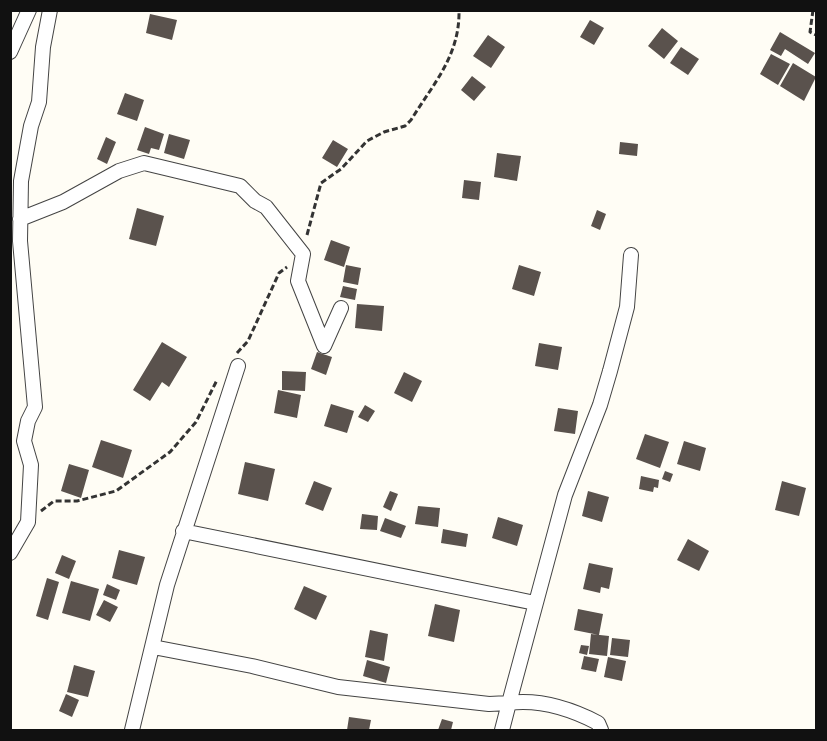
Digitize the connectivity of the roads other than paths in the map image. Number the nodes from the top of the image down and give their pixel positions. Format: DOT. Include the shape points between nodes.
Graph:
graph roads {
  1 [pos="29,10"];
  2 [pos="50,10"];
  3 [pos="10,52"];
  4 [pos="20,219"];
  5 [pos="631,255"];
  6 [pos="340,308"];
  7 [pos="236,362"];
  8 [pos="10,524"];
  9 [pos="183,531"];
  10 [pos="13,548"];
  11 [pos="535,603"];
  12 [pos="153,647"];
  13 [pos="509,703"];
  14 [pos="132,730"];
  15 [pos="502,730"];
  16 [pos="601,730"];
  1 -- 3 [label="street"];
  2 -- 4 [label="street" via="39,102 21,181"];
  4 -- 6 [label="street" via="144,163 240,186 266,207 303,254 298,281 324,346"];
  4 -- 10 [label="street" via="26,332 35,407 24,441 31,465 28,522"];
  5 -- 11 [label="street" via="627,307 610,371 565,495"];
  7 -- 9 [label="street"];
  8 -- 10 [label="street"];
  9 -- 11 [label="street"];
  9 -- 12 [label="street"];
  11 -- 13 [label="street"];
  12 -- 13 [label="street" via="338,687"];
  12 -- 14 [label="street"];
  13 -- 15 [label="street"];
  13 -- 16 [label="street" via="526,701 565,709 598,723"];
}
